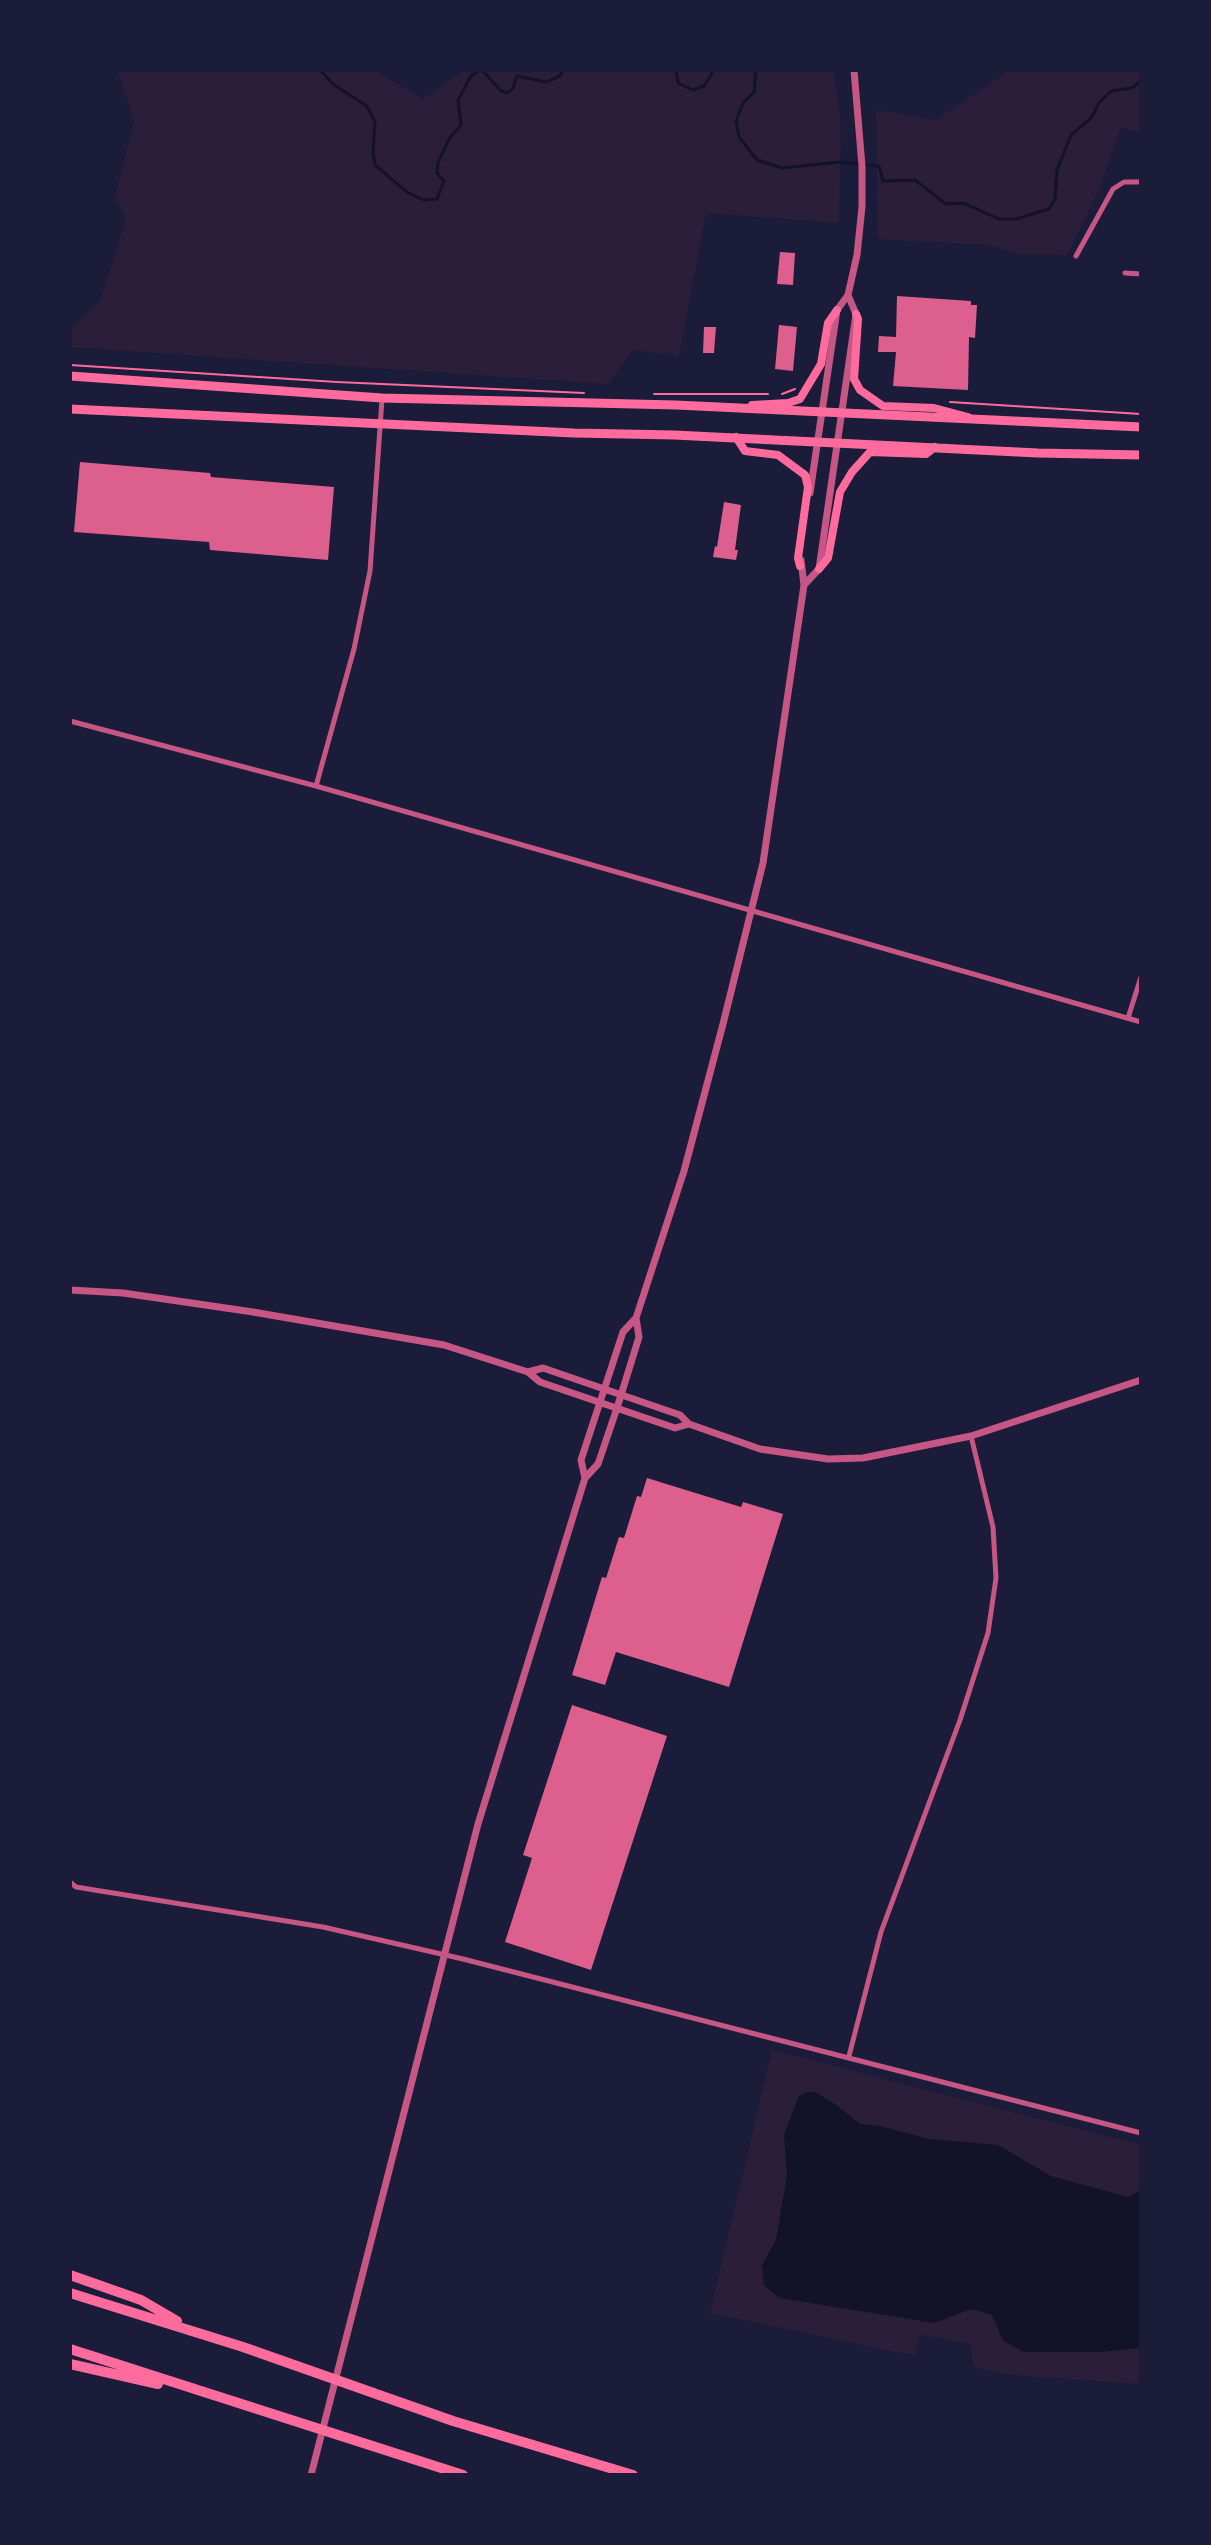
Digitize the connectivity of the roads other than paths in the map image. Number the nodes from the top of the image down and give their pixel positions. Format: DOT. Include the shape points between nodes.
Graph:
graph roads {
  1 [pos="854,70"];
  2 [pos="1141,182"];
  3 [pos="1076,256"];
  4 [pos="1125,273"];
  5 [pos="1141,274"];
  6 [pos="848,295"];
  7 [pos="837,310"];
  8 [pos="856,314"];
  9 [pos="70,376"];
  10 [pos="382,398"];
  11 [pos="743,408"];
  12 [pos="70,409"];
  13 [pos="823,411"];
  14 [pos="842,412"];
  15 [pos="972,418"];
  16 [pos="380,422"];
  17 [pos="1141,427"];
  18 [pos="736,437"];
  19 [pos="818,441"];
  20 [pos="837,442"];
  21 [pos="936,447"];
  22 [pos="1141,455"];
  23 [pos="800,566"];
  24 [pos="819,569"];
  25 [pos="804,585"];
  26 [pos="70,721"];
  27 [pos="316,786"];
  28 [pos="751,910"];
  29 [pos="1141,977"];
  30 [pos="1128,1018"];
  31 [pos="1141,1022"];
  32 [pos="70,1290"];
  33 [pos="636,1318"];
  34 [pos="528,1372"];
  35 [pos="1141,1380"];
  36 [pos="604,1389"];
  37 [pos="620,1395"];
  38 [pos="600,1402"];
  39 [pos="617,1408"];
  40 [pos="689,1424"];
  41 [pos="971,1436"];
  42 [pos="585,1478"];
  43 [pos="70,1882"];
  44 [pos="445,1956"];
  45 [pos="849,2056"];
  46 [pos="1141,2133"];
  47 [pos="70,2275"];
  48 [pos="70,2293"];
  49 [pos="193,2330"];
  50 [pos="70,2349"];
  51 [pos="70,2364"];
  52 [pos="217,2398"];
  53 [pos="311,2475"];
  54 [pos="463,2475"];
  55 [pos="633,2475"];
  1 -- 6 [label="street" via="862,207"];
  2 -- 3 [label="street" via="1124,182 1113,189"];
  4 -- 5 [label="street"];
  6 -- 7 [label="street"];
  6 -- 8 [label="street"];
  7 -- 11 [label="main road" via="828,323 821,364 800,399"];
  7 -- 13 [label="street"];
  8 -- 14 [label="street"];
  8 -- 15 [label="main road" via="854,379 860,390 883,406 934,408"];
  9 -- 10 [label="main road"];
  10 -- 11 [label="main road"];
  10 -- 16 [label="street"];
  11 -- 13 [label="main road"];
  12 -- 16 [label="main road"];
  13 -- 14 [label="main road"];
  13 -- 19 [label="street"];
  14 -- 15 [label="main road"];
  14 -- 20 [label="street"];
  15 -- 17 [label="main road"];
  16 -- 18 [label="main road"];
  16 -- 27 [label="street" via="368,584"];
  18 -- 19 [label="main road"];
  18 -- 23 [label="main road" via="745,451 778,455 805,475"];
  19 -- 20 [label="main road"];
  19 -- 23 [label="street"];
  20 -- 21 [label="main road"];
  20 -- 24 [label="street"];
  21 -- 22 [label="main road"];
  21 -- 24 [label="main road" via="926,454 870,452 840,492 828,558"];
  23 -- 25 [label="street"];
  24 -- 25 [label="street"];
  25 -- 28 [label="street" via="763,863"];
  26 -- 27 [label="street"];
  27 -- 28 [label="street"];
  28 -- 30 [label="street"];
  28 -- 33 [label="street" via="688,1159"];
  29 -- 30 [label="street"];
  30 -- 31 [label="street"];
  32 -- 34 [label="street" via="151,1297 444,1345"];
  33 -- 36 [label="street" via="623,1332"];
  33 -- 37 [label="street" via="639,1337"];
  34 -- 36 [label="street" via="543,1368"];
  34 -- 38 [label="street" via="540,1382"];
  35 -- 41 [label="street"];
  36 -- 37 [label="street"];
  36 -- 38 [label="street"];
  37 -- 39 [label="street"];
  37 -- 40 [label="street" via="680,1415"];
  38 -- 39 [label="street"];
  38 -- 42 [label="street" via="581,1460"];
  39 -- 40 [label="street" via="675,1428"];
  39 -- 42 [label="street" via="598,1464"];
  40 -- 41 [label="street" via="760,1449 828,1459 863,1458"];
  41 -- 45 [label="street" via="993,1527 996,1578 988,1633 881,1932"];
  42 -- 44 [label="street" via="478,1824"];
  43 -- 44 [label="street" via="323,1927"];
  44 -- 45 [label="street"];
  44 -- 53 [label="street"];
  45 -- 46 [label="street"];
  47 -- 49 [label="highway" via="141,2300"];
  48 -- 49 [label="highway"];
  49 -- 55 [label="highway" via="453,2421"];
  50 -- 52 [label="highway"];
  51 -- 52 [label="highway"];
  52 -- 54 [label="highway"];
}
